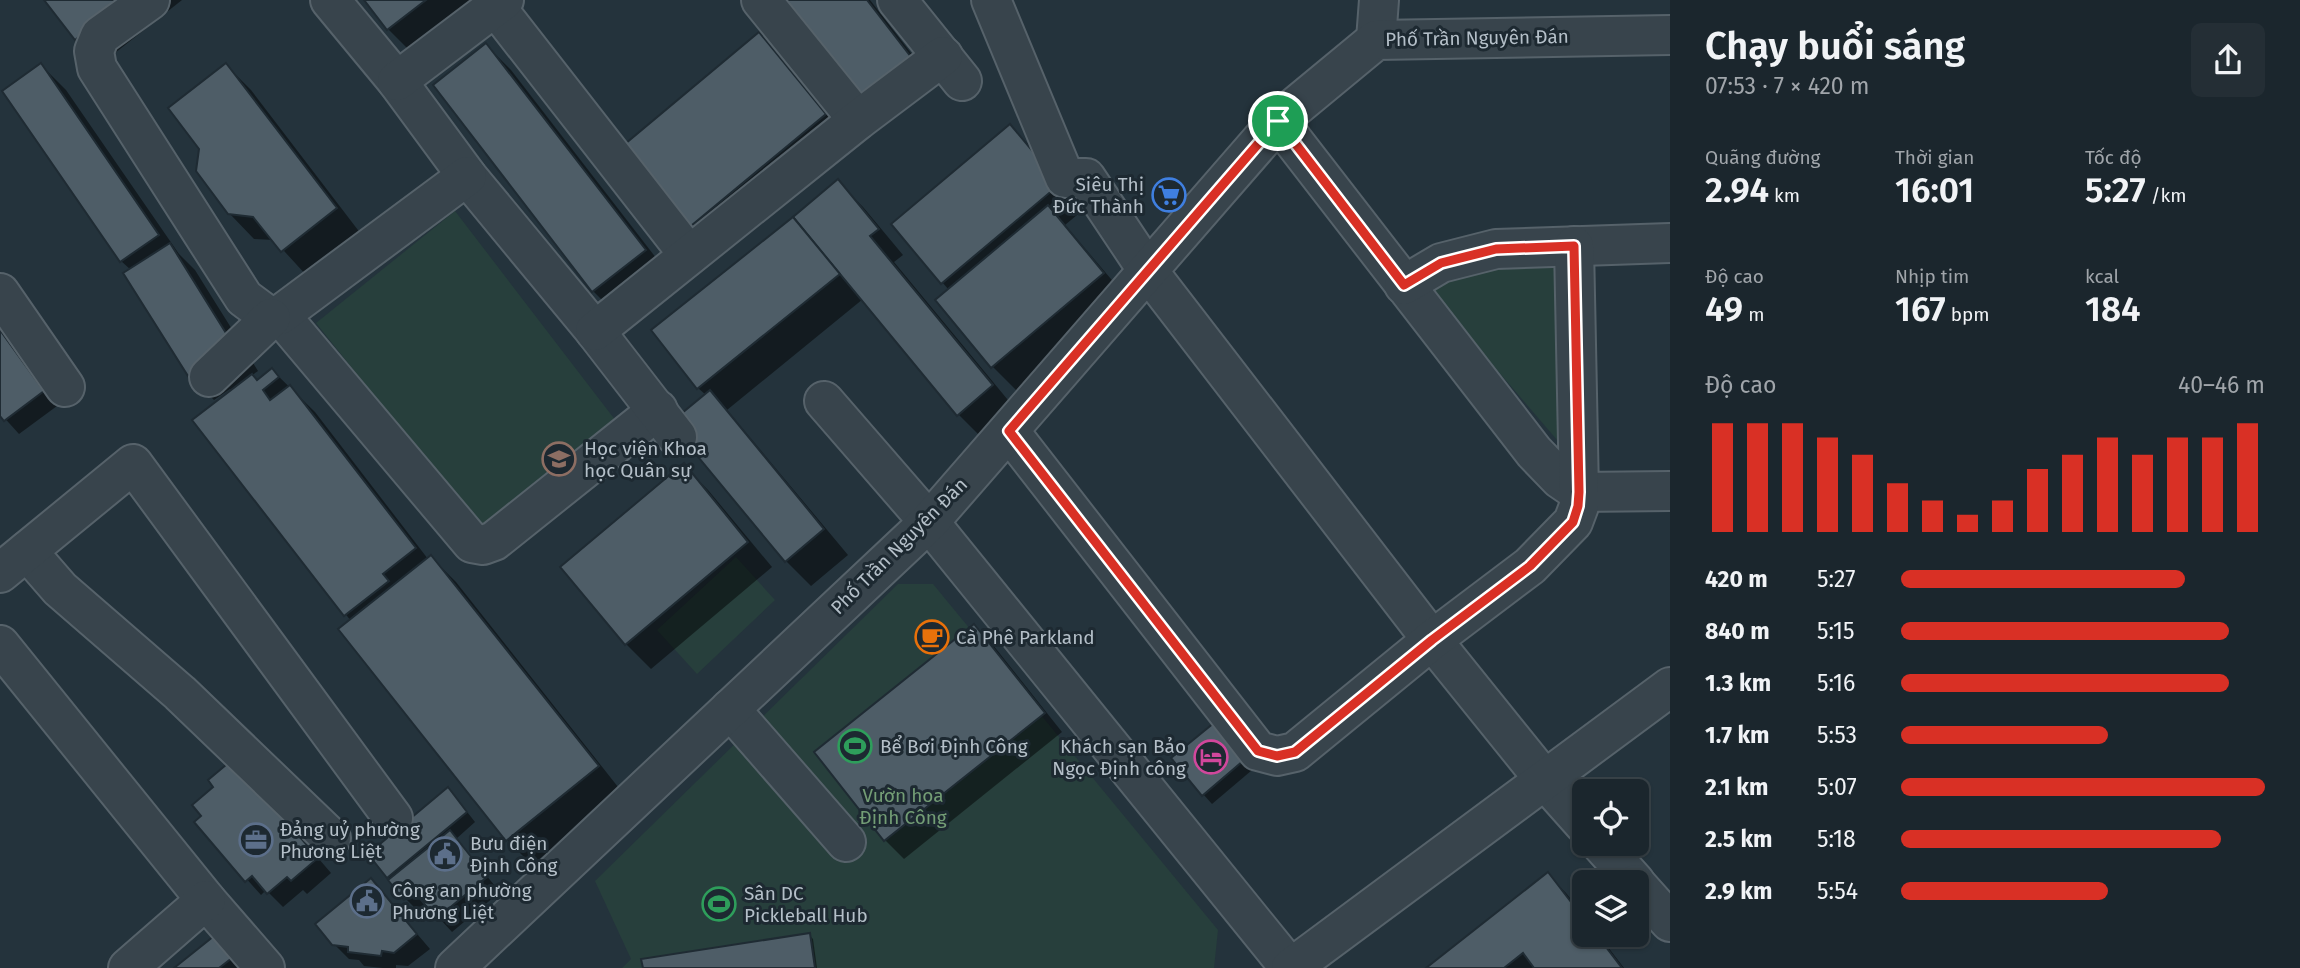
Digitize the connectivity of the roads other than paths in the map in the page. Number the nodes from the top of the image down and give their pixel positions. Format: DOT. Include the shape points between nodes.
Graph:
graph roads {
  1 [pos="150,0"];
  2 [pos="330,0"];
  3 [pos="761,0"];
  4 [pos="897,0"];
  5 [pos="991,0"];
  6 [pos="1379,0"];
  7 [pos="499,3"];
  8 [pos="1670,35"];
  9 [pos="1376,40"];
  10 [pos="397,80"];
  11 [pos="858,120"];
  12 [pos="1278,121"];
  13 [pos="467,176"];
  14 [pos="1670,243"];
  15 [pos="1574,246"];
  16 [pos="689,255"];
  17 [pos="1148,271"];
  18 [pos="1404,285"];
  19 [pos="0,293"];
  20 [pos="275,317"];
  21 [pos="595,331"];
  22 [pos="209,377"];
  23 [pos="65,387"];
  24 [pos="824,401"];
  25 [pos="1009,431"];
  26 [pos="1670,491"];
  27 [pos="1579,492"];
  28 [pos="929,522"];
  29 [pos="13,562"];
  30 [pos="1432,640"];
  31 [pos="0,645"];
  32 [pos="1670,687"];
  33 [pos="730,709"];
  34 [pos="1544,779"];
  35 [pos="1572,810"];
  36 [pos="393,818"];
  37 [pos="331,838"];
  38 [pos="846,842"];
  39 [pos="1611,856"];
  40 [pos="1624,870"];
  41 [pos="1649,899"];
  42 [pos="206,900"];
  43 [pos="1670,922"];
  44 [pos="128,968"];
  45 [pos="265,968"];
  46 [pos="455,968"];
  47 [pos="1290,968"];
  1 -- 20 [label="street" via="100,36 94,51 97,68 244,298"];
  2 -- 10 [label="street"];
  3 -- 11 [label="street"];
  4 -- 11 [label="street" via="952,69"];
  5 -- 17 [label="street" via="1065,178 1086,178"];
  6 -- 9 [label="street"];
  7 -- 10 [label="street"];
  7 -- 16 [label="street"];
  8 -- 9 [label="street, Phố Trần Nguyên Đán"];
  9 -- 12 [label="street, Phố Trần Nguyên Đán"];
  10 -- 13 [label="street"];
  11 -- 16 [label="street"];
  12 -- 17 [label="street, Phố Trần Nguyên Đán"];
  12 -- 18 [label="street"];
  13 -- 20 [label="street"];
  13 -- 21 [label="street"];
  14 -- 15 [label="street"];
  15 -- 18 [label="street" via="1496,249 1441,263"];
  15 -- 27 [label="street"];
  16 -- 21 [label="street"];
  17 -- 25 [label="street, Phố Trần Nguyên Đán"];
  17 -- 30 [label="street"];
  18 -- 27 [label="street" via="1534,452"];
  19 -- 23 [label="street"];
  20 -- 21 [label="street" via="472,543 483,545 667,424"];
  20 -- 22 [label="street"];
  24 -- 28 [label="street"];
  25 -- 28 [label="street, Phố Trần Nguyên Đán"];
  25 -- 30 [label="street" via="1258,751 1277,756 1295,752"];
  26 -- 27 [label="street"];
  27 -- 30 [label="street" via="1573,522 1565,531 1530,566"];
  28 -- 33 [label="street, Phố Trần Nguyên Đán"];
  28 -- 47 [label="street"];
  29 -- 36 [label="street" via="132,464"];
  29 -- 37 [label="street" via="60,589 180,693"];
  30 -- 34 [label="street"];
  31 -- 42 [label="street"];
  32 -- 34 [label="street"];
  33 -- 38 [label="street"];
  33 -- 46 [label="street, Phố Trần Nguyên Đán"];
  34 -- 35 [label="street"];
  34 -- 47 [label="street"];
  39 -- 40 [label="street"];
  41 -- 43 [label="street"];
  42 -- 44 [label="street"];
  42 -- 45 [label="street"];
}
